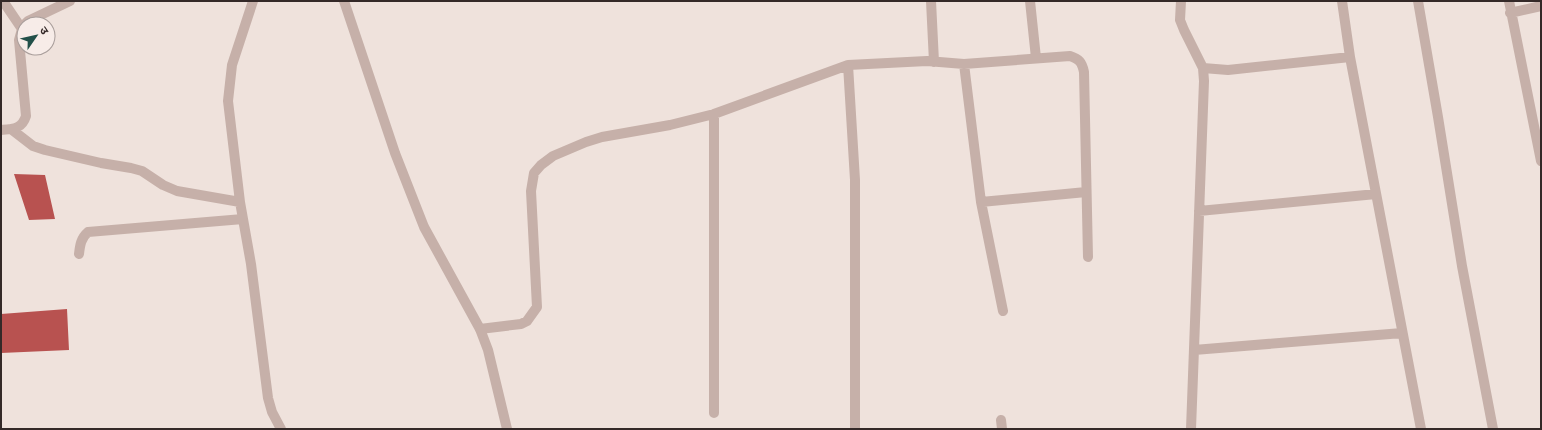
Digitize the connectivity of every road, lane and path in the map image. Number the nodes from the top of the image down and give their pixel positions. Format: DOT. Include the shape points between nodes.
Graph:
graph roads {
  1 [pos="3,1"];
  2 [pos="70,1"];
  3 [pos="253,1"];
  4 [pos="344,1"];
  5 [pos="931,1"];
  6 [pos="1030,1"];
  7 [pos="1181,1"];
  8 [pos="1342,1"];
  9 [pos="1418,1"];
  10 [pos="1509,1"];
  11 [pos="1541,6"];
  12 [pos="1510,13"];
  13 [pos="16,16"];
  14 [pos="38,16"];
  15 [pos="20,56"];
  16 [pos="1350,57"];
  17 [pos="1036,58"];
  18 [pos="934,62"];
  19 [pos="964,64"];
  20 [pos="848,65"];
  21 [pos="1203,68"];
  22 [pos="714,114"];
  23 [pos="6,130"];
  24 [pos="1539,145"];
  25 [pos="1541,161"];
  26 [pos="1086,192"];
  27 [pos="1376,194"];
  28 [pos="240,202"];
  29 [pos="982,202"];
  30 [pos="1199,211"];
  31 [pos="243,219"];
  32 [pos="79,254"];
  33 [pos="1088,257"];
  34 [pos="1003,311"];
  35 [pos="480,329"];
  36 [pos="1402,333"];
  37 [pos="1194,350"];
  38 [pos="714,413"];
  39 [pos="281,429"];
  40 [pos="507,429"];
  41 [pos="855,429"];
  42 [pos="1191,429"];
  43 [pos="1421,429"];
  44 [pos="1493,429"];
  1 -- 13 [label="street"];
  2 -- 14 [label="street"];
  3 -- 28 [label="street" via="232,65 228,101"];
  4 -- 35 [label="street" via="395,153 424,227"];
  5 -- 18 [label="street"];
  6 -- 17 [label="street"];
  7 -- 21 [label="street" via="1180,20"];
  8 -- 16 [label="street"];
  9 -- 44 [label="street" via="1462,266"];
  10 -- 12 [label="street"];
  11 -- 12 [label="street"];
  12 -- 24 [label="street"];
  15 -- 23 [label="street" via="26,116 19,127"];
  16 -- 21 [label="street" via="1228,70"];
  16 -- 27 [label="street"];
  17 -- 19 [label="street"];
  17 -- 26 [label="street" via="1070,56 1082,64"];
  18 -- 19 [label="street"];
  18 -- 20 [label="street"];
  19 -- 29 [label="street"];
  20 -- 22 [label="street"];
  20 -- 41 [label="street" via="855,180"];
  21 -- 30 [label="street"];
  22 -- 35 [label="street" via="602,137 553,156 541,165 534,173 532,191 537,306 527,321 521,324"];
  22 -- 38 [label="street"];
  23 -- 28 [label="street" via="45,150 142,172 177,191"];
  24 -- 25 [label="street"];
  26 -- 29 [label="street"];
  26 -- 33 [label="street"];
  27 -- 30 [label="street"];
  27 -- 36 [label="street"];
  28 -- 31 [label="street"];
  29 -- 34 [label="street"];
  30 -- 37 [label="street"];
  31 -- 32 [label="street" via="88,232 80,243"];
  31 -- 39 [label="street" via="268,398"];
  35 -- 40 [label="street" via="488,350"];
  36 -- 37 [label="street"];
  36 -- 43 [label="street"];
  37 -- 42 [label="street"];
}
